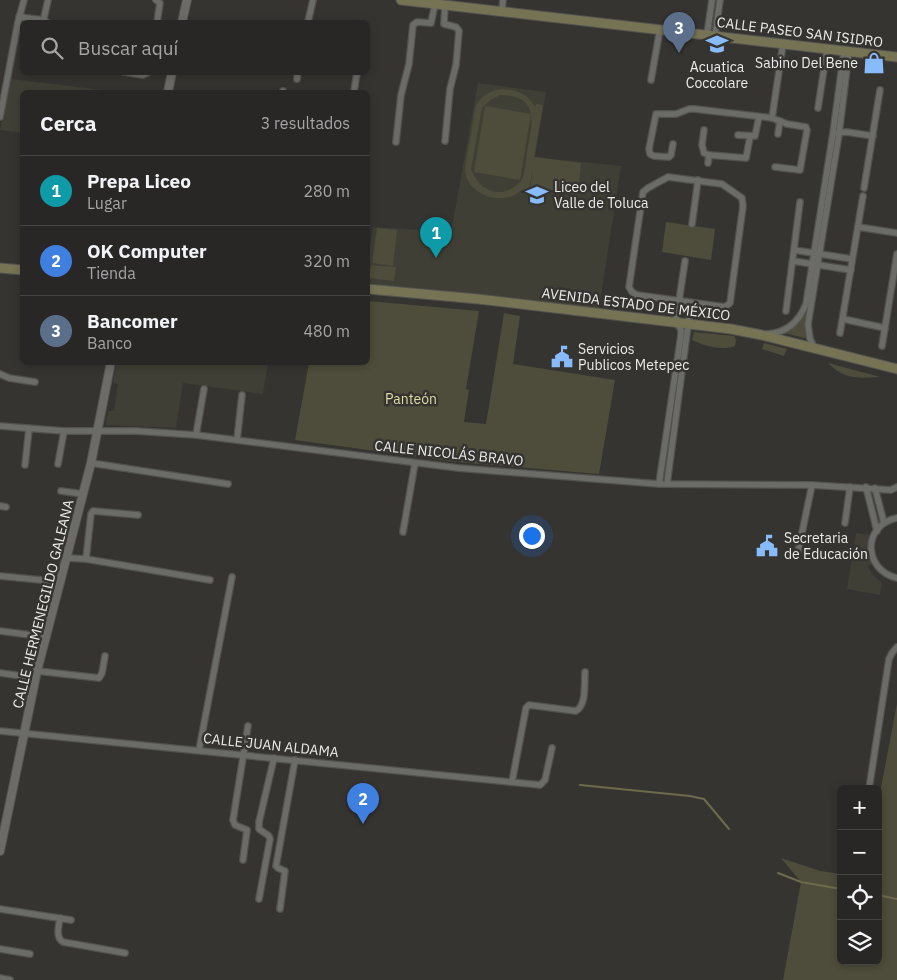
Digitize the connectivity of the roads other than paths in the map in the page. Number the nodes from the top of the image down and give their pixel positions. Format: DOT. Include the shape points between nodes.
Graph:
graph roads {
  1 [pos="24,0"];
  2 [pos="48,0"];
  3 [pos="156,0"];
  4 [pos="187,0"];
  5 [pos="313,0"];
  6 [pos="401,0"];
  7 [pos="503,0"];
  8 [pos="712,0"];
  9 [pos="720,0"];
  10 [pos="435,4"];
  11 [pos="481,4"];
  12 [pos="445,5"];
  13 [pos="502,11"];
  14 [pos="20,20"];
  15 [pos="44,20"];
  16 [pos="157,20"];
  17 [pos="182,20"];
  18 [pos="308,20"];
  19 [pos="20,21"];
  20 [pos="660,29"];
  21 [pos="711,35"];
  22 [pos="783,44"];
  23 [pos="827,49"];
  24 [pos="847,52"];
  25 [pos="897,57"];
  26 [pos="171,75"];
  27 [pos="355,75"];
  28 [pos="651,80"];
  29 [pos="168,90"];
  30 [pos="354,90"];
  31 [pos="880,90"];
  32 [pos="818,108"];
  33 [pos="1,109"];
  34 [pos="0,117"];
  35 [pos="759,117"];
  36 [pos="772,118"];
  37 [pos="780,121"];
  38 [pos="704,130"];
  39 [pos="778,134"];
  40 [pos="836,134"];
  41 [pos="738,135"];
  42 [pos="750,136"];
  43 [pos="872,136"];
  44 [pos="396,142"];
  45 [pos="445,142"];
  46 [pos="673,144"];
  47 [pos="709,155"];
  48 [pos="708,163"];
  49 [pos="775,167"];
  50 [pos="698,180"];
  51 [pos="864,188"];
  52 [pos="863,196"];
  53 [pos="800,202"];
  54 [pos="692,224"];
  55 [pos="858,227"];
  56 [pos="897,233"];
  57 [pos="794,250"];
  58 [pos="816,254"];
  59 [pos="897,254"];
  60 [pos="852,259"];
  61 [pos="685,261"];
  62 [pos="792,261"];
  63 [pos="814,265"];
  64 [pos="0,268"];
  65 [pos="20,270"];
  66 [pos="851,270"];
  67 [pos="370,289"];
  68 [pos="678,302"];
  69 [pos="691,303"];
  70 [pos="786,311"];
  71 [pos="843,319"];
  72 [pos="676,321"];
  73 [pos="689,323"];
  74 [pos="885,328"];
  75 [pos="840,333"];
  76 [pos="762,335"];
  77 [pos="882,346"];
  78 [pos="815,349"];
  79 [pos="110,365"];
  80 [pos="897,369"];
  81 [pos="0,374"];
  82 [pos="35,382"];
  83 [pos="204,388"];
  84 [pos="242,395"];
  85 [pos="0,426"];
  86 [pos="29,429"];
  87 [pos="64,431"];
  88 [pos="98,432"];
  89 [pos="196,435"];
  90 [pos="237,440"];
  91 [pos="91,463"];
  92 [pos="415,463"];
  93 [pos="58,464"];
  94 [pos="25,465"];
  95 [pos="228,484"];
  96 [pos="659,484"];
  97 [pos="667,484"];
  98 [pos="812,485"];
  99 [pos="850,487"];
  100 [pos="866,488"];
  101 [pos="875,488"];
  102 [pos="896,488"];
  103 [pos="62,491"];
  104 [pos="83,494"];
  105 [pos="138,515"];
  106 [pos="897,518"];
  107 [pos="845,523"];
  108 [pos="884,523"];
  109 [pos="877,531"];
  110 [pos="403,532"];
  111 [pos="798,552"];
  112 [pos="68,558"];
  113 [pos="86,559"];
  114 [pos="0,576"];
  115 [pos="232,577"];
  116 [pos="897,578"];
  117 [pos="210,580"];
  118 [pos="61,582"];
  119 [pos="0,631"];
  120 [pos="46,637"];
  121 [pos="897,647"];
  122 [pos="104,656"];
  123 [pos="585,672"];
  124 [pos="0,673"];
  125 [pos="36,675"];
  126 [pos="248,726"];
  127 [pos="0,731"];
  128 [pos="24,733"];
  129 [pos="552,748"];
  130 [pos="199,750"];
  131 [pos="243,756"];
  132 [pos="274,758"];
  133 [pos="295,760"];
  134 [pos="512,782"];
  135 [pos="870,785"];
  136 [pos="0,851"];
  137 [pos="243,860"];
  138 [pos="259,899"];
  139 [pos="0,909"];
  140 [pos="280,910"];
  141 [pos="60,918"];
  142 [pos="71,920"];
  143 [pos="0,949"];
  144 [pos="126,953"];
  145 [pos="30,954"];
  146 [pos="0,978"];
  147 [pos="10,980"];
  1 -- 14 [label="street"];
  2 -- 15 [label="street"];
  3 -- 16 [label="street" via="160,4"];
  4 -- 17 [label="street"];
  5 -- 18 [label="street"];
  6 -- 10 [label="main road, CALLE PASEO SAN ISIDRO"];
  7 -- 13 [label="street"];
  8 -- 21 [label="street"];
  9 -- 21 [label="street"];
  10 -- 12 [label="main road, CALLE PASEO SAN ISIDRO"];
  10 -- 44 [label="street" via="431,23 413,25"];
  11 -- 12 [label="main road, CALLE PASEO SAN ISIDRO"];
  11 -- 13 [label="main road, CALLE PASEO SAN ISIDRO"];
  12 -- 45 [label="street" via="444,24 459,31"];
  13 -- 20 [label="main road, CALLE PASEO SAN ISIDRO"];
  19 -- 33 [label="street"];
  20 -- 21 [label="main road, CALLE PASEO SAN ISIDRO"];
  20 -- 28 [label="street"];
  21 -- 22 [label="main road, CALLE PASEO SAN ISIDRO"];
  22 -- 23 [label="main road, CALLE PASEO SAN ISIDRO"];
  22 -- 36 [label="street"];
  23 -- 24 [label="main road, CALLE PASEO SAN ISIDRO"];
  23 -- 32 [label="street"];
  24 -- 25 [label="main road, CALLE PASEO SAN ISIDRO"];
  24 -- 40 [label="street"];
  26 -- 29 [label="street"];
  27 -- 30 [label="street"];
  31 -- 43 [label="street"];
  33 -- 34 [label="street"];
  35 -- 36 [label="street"];
  35 -- 42 [label="street" via="756,134"];
  35 -- 46 [label="street" via="695,109 676,114 656,114 650,154 669,157"];
  36 -- 37 [label="street"];
  37 -- 39 [label="street"];
  37 -- 49 [label="street" via="807,129 800,170"];
  38 -- 47 [label="street" via="702,145 704,153"];
  40 -- 43 [label="street" via="847,132"];
  40 -- 58 [label="street"];
  41 -- 42 [label="street"];
  42 -- 47 [label="street" via="746,158"];
  43 -- 51 [label="street"];
  47 -- 48 [label="street"];
  50 -- 54 [label="street"];
  50 -- 68 [label="street" via="668,177 643,192 629,286 637,296"];
  50 -- 69 [label="street" via="725,185 744,201 730,303 724,307"];
  52 -- 55 [label="street"];
  53 -- 57 [label="street"];
  55 -- 56 [label="street"];
  55 -- 60 [label="street"];
  57 -- 58 [label="street"];
  57 -- 62 [label="street"];
  58 -- 60 [label="street"];
  58 -- 63 [label="street"];
  59 -- 74 [label="street"];
  60 -- 66 [label="street"];
  61 -- 68 [label="street"];
  62 -- 63 [label="street"];
  62 -- 70 [label="street"];
  63 -- 66 [label="street"];
  63 -- 76 [label="street" via="806,304 795,323 773,334"];
  63 -- 78 [label="street" via="808,324"];
  64 -- 65 [label="main road"];
  66 -- 71 [label="street"];
  67 -- 72 [label="main road, AVENIDA ESTADO DE MÉXICO"];
  68 -- 69 [label="street"];
  68 -- 72 [label="street"];
  69 -- 73 [label="street"];
  71 -- 74 [label="street"];
  71 -- 75 [label="street"];
  72 -- 73 [label="main road, AVENIDA ESTADO DE MÉXICO"];
  72 -- 96 [label="street" via="681,335"];
  73 -- 76 [label="main road, AVENIDA ESTADO DE MÉXICO"];
  73 -- 97 [label="street"];
  74 -- 77 [label="street"];
  76 -- 78 [label="main road, AVENIDA ESTADO DE MÉXICO"];
  78 -- 80 [label="main road, AVENIDA ESTADO DE MÉXICO"];
  79 -- 88 [label="street, CALLE HERMENEGILDO GALEANA"];
  81 -- 82 [label="street"];
  83 -- 89 [label="street"];
  84 -- 90 [label="street"];
  85 -- 86 [label="street, CALLE NICOLÁS BRAVO"];
  86 -- 87 [label="street, CALLE NICOLÁS BRAVO"];
  86 -- 94 [label="street"];
  87 -- 88 [label="street, CALLE NICOLÁS BRAVO"];
  87 -- 93 [label="street"];
  88 -- 89 [label="street, CALLE NICOLÁS BRAVO"];
  88 -- 91 [label="street, CALLE HERMENEGILDO GALEANA"];
  89 -- 90 [label="street, CALLE NICOLÁS BRAVO"];
  90 -- 92 [label="street, CALLE NICOLÁS BRAVO"];
  91 -- 95 [label="street"];
  91 -- 104 [label="street, CALLE HERMENEGILDO GALEANA"];
  92 -- 96 [label="street, CALLE NICOLÁS BRAVO"];
  92 -- 110 [label="street"];
  96 -- 97 [label="street, CALLE NICOLÁS BRAVO"];
  97 -- 98 [label="street, CALLE NICOLÁS BRAVO"];
  98 -- 99 [label="street, CALLE NICOLÁS BRAVO"];
  98 -- 111 [label="street"];
  99 -- 100 [label="street, CALLE NICOLÁS BRAVO"];
  99 -- 107 [label="street"];
  100 -- 101 [label="street, CALLE NICOLÁS BRAVO"];
  100 -- 109 [label="street"];
  101 -- 102 [label="street, CALLE NICOLÁS BRAVO"];
  101 -- 108 [label="street"];
  103 -- 104 [label="street"];
  104 -- 112 [label="street, CALLE HERMENEGILDO GALEANA"];
  105 -- 113 [label="street" via="93,511"];
  106 -- 108 [label="street"];
  108 -- 109 [label="street"];
  109 -- 116 [label="street" via="871,544 874,560 880,571"];
  112 -- 113 [label="street"];
  112 -- 118 [label="street, CALLE HERMENEGILDO GALEANA"];
  113 -- 117 [label="street"];
  114 -- 118 [label="street"];
  115 -- 130 [label="street"];
  118 -- 120 [label="street, CALLE HERMENEGILDO GALEANA"];
  119 -- 120 [label="street"];
  120 -- 125 [label="street, CALLE HERMENEGILDO GALEANA"];
  121 -- 135 [label="street" via="889,659"];
  122 -- 125 [label="street" via="99,678"];
  123 -- 134 [label="street" via="581,708 576,711 529,705 526,708"];
  124 -- 125 [label="street"];
  125 -- 128 [label="street, CALLE HERMENEGILDO GALEANA"];
  126 -- 131 [label="street"];
  127 -- 128 [label="street, CALLE JUAN ALDAMA"];
  128 -- 130 [label="street, CALLE JUAN ALDAMA"];
  128 -- 136 [label="street, CALLE HERMENEGILDO GALEANA"];
  129 -- 134 [label="street, CALLE JUAN ALDAMA" via="545,780 540,785"];
  130 -- 131 [label="street, CALLE JUAN ALDAMA"];
  131 -- 132 [label="street, CALLE JUAN ALDAMA"];
  131 -- 137 [label="street" via="233,822 247,830"];
  132 -- 133 [label="street, CALLE JUAN ALDAMA"];
  132 -- 138 [label="street" via="259,822 259,829 270,839"];
  133 -- 134 [label="street, CALLE JUAN ALDAMA"];
  133 -- 140 [label="street" via="276,866 285,871"];
  139 -- 141 [label="street"];
  141 -- 142 [label="street"];
  141 -- 144 [label="street" via="58,935 63,942"];
  143 -- 145 [label="street"];
  146 -- 147 [label="street"];
}
